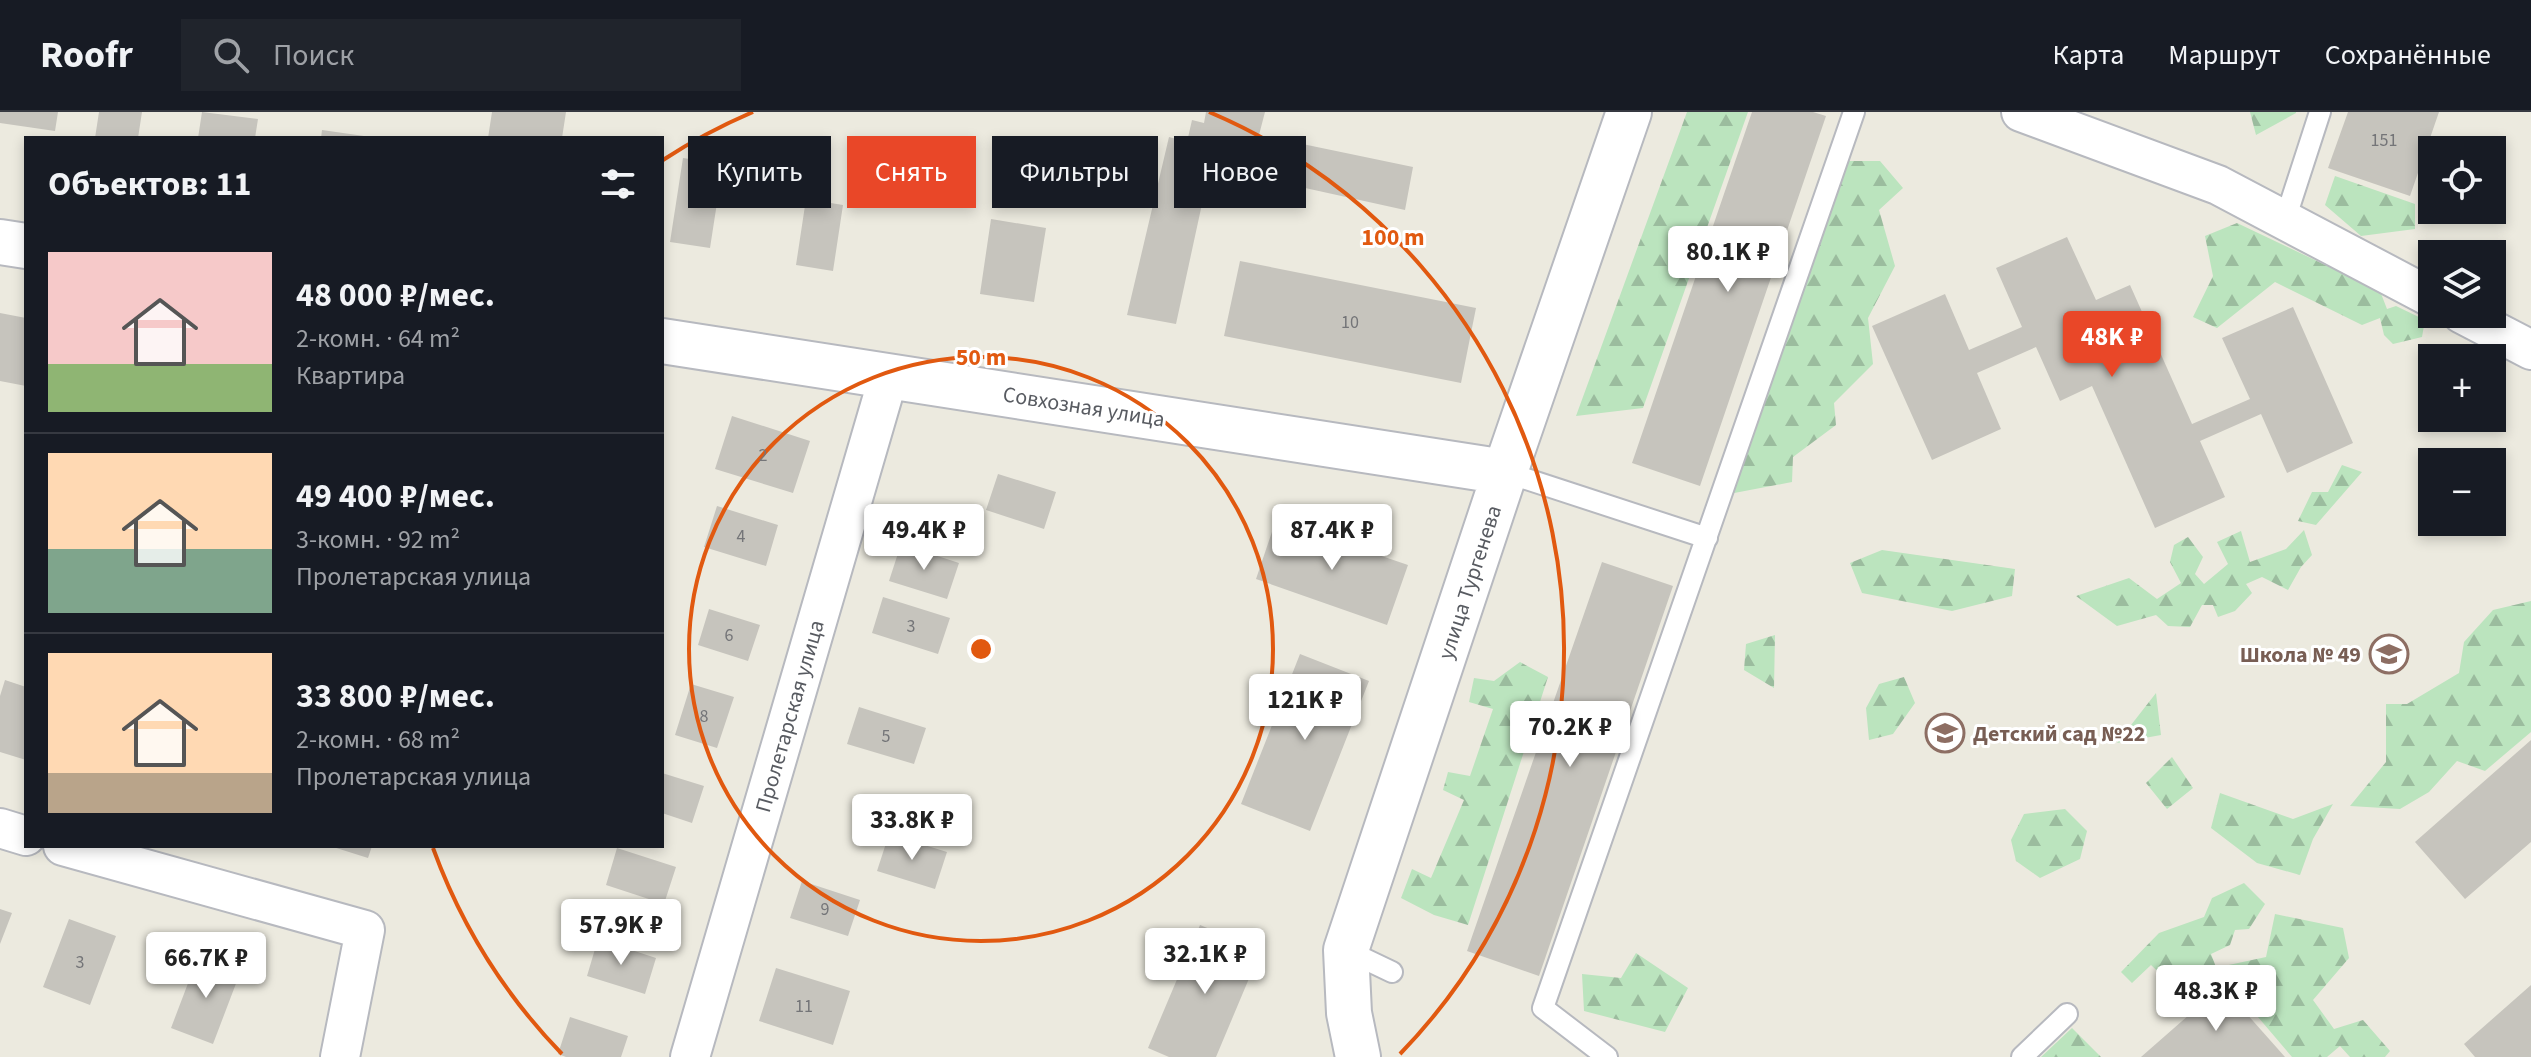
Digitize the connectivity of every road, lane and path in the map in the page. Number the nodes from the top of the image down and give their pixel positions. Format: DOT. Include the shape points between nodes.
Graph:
graph roads {
  1 [pos="1629,112"];
  2 [pos="1854,112"];
  3 [pos="2021,112"];
  4 [pos="2320,112"];
  5 [pos="2285,220"];
  6 [pos="0,242"];
  7 [pos="24,246"];
  8 [pos="2418,291"];
  9 [pos="2489,328"];
  10 [pos="664,341"];
  11 [pos="2531,350"];
  12 [pos="889,375"];
  13 [pos="1505,472"];
  14 [pos="1707,538"];
  15 [pos="0,828"];
  16 [pos="24,835"];
  17 [pos="70,848"];
  18 [pos="1346,950"];
  19 [pos="1392,972"];
  20 [pos="2067,1014"];
  21 [pos="340,1057"];
  22 [pos="690,1057"];
  23 [pos="1358,1057"];
  24 [pos="1607,1057"];
  25 [pos="2022,1057"];
  1 -- 13 [label="street, улица Тургенева"];
  2 -- 14 [label="lane"];
  3 -- 5 [label="street" via="2218,185"];
  4 -- 5 [label="lane"];
  5 -- 8 [label="street"];
  6 -- 7 [label="street"];
  9 -- 11 [label="street"];
  10 -- 12 [label="street, Совхозная улица"];
  12 -- 13 [label="street, Совхозная улица"];
  12 -- 22 [label="street, Пролетарская улица"];
  13 -- 14 [label="lane"];
  13 -- 18 [label="street, улица Тургенева"];
  14 -- 24 [label="lane" via="1543,1008"];
  15 -- 16 [label="street"];
  17 -- 21 [label="street" via="365,930"];
  18 -- 19 [label="lane"];
  18 -- 23 [label="street, улица Тургенева" via="1349,1013"];
  20 -- 25 [label="lane"];
}
